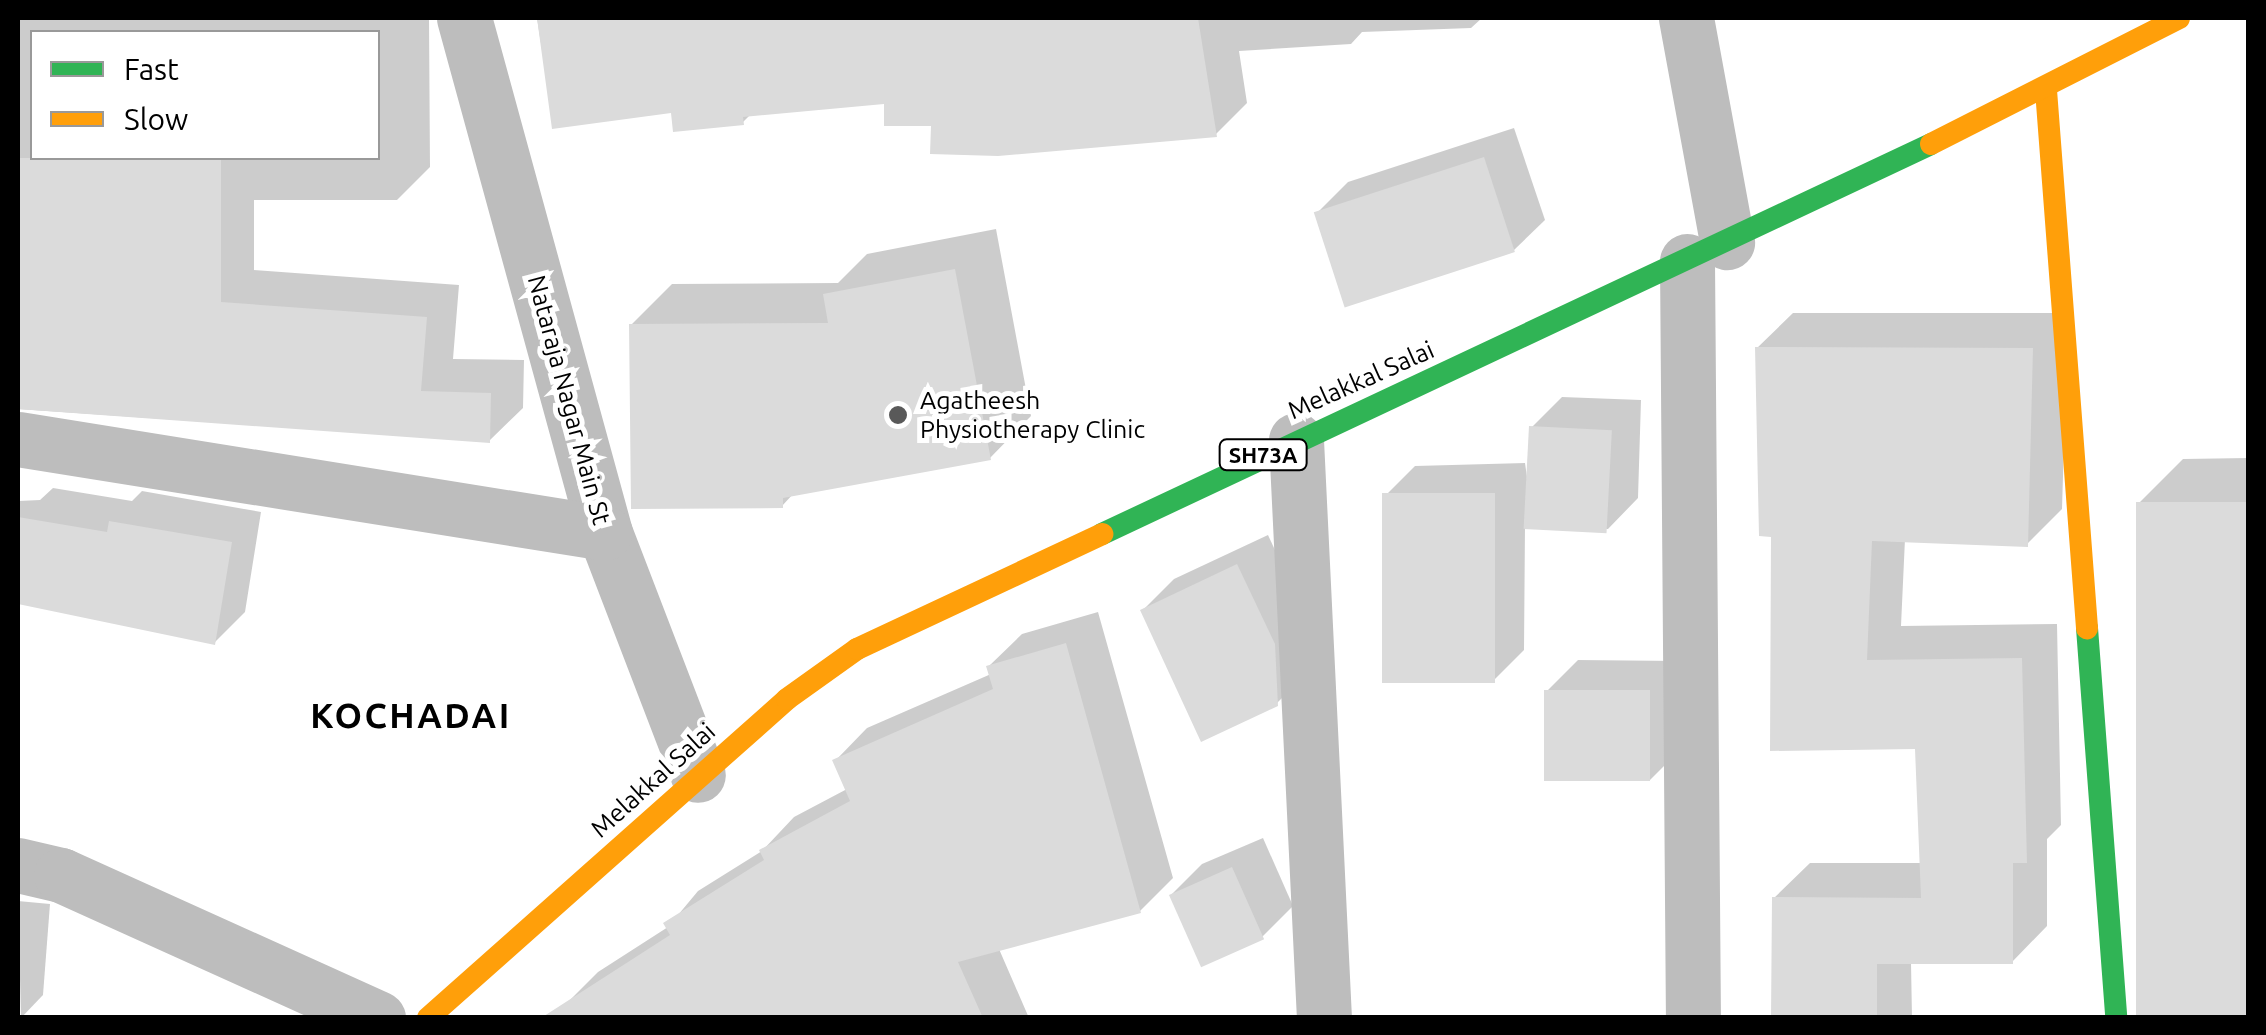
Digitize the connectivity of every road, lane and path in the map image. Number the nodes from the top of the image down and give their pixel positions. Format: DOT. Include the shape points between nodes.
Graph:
graph roads {
  1 [pos="464,18"];
  2 [pos="1686,18"];
  3 [pos="2180,18"];
  4 [pos="2046,90"];
  5 [pos="1707,251"];
  6 [pos="18,439"];
  7 [pos="1296,440"];
  8 [pos="605,533"];
  9 [pos="698,776"];
  10 [pos="18,864"];
  11 [pos="378,1018"];
  12 [pos="428,1018"];
  13 [pos="1324,1018"];
  14 [pos="1693,1018"];
  15 [pos="2116,1018"];
  1 -- 8 [label="street, Nataraja Nagar Main St"];
  2 -- 5 [label="street"];
  3 -- 4 [label="main road, Melakkal Salai / SH73A"];
  4 -- 5 [label="main road, Melakkal Salai / SH73A"];
  4 -- 15 [label="main road"];
  5 -- 7 [label="main road, Melakkal Salai / SH73A"];
  5 -- 14 [label="street"];
  6 -- 8 [label="street"];
  7 -- 9 [label="main road, Melakkal Salai / SH73A" via="857,649"];
  7 -- 13 [label="street"];
  8 -- 9 [label="street, Nataraja Nagar Main St"];
  9 -- 12 [label="main road, Melakkal Salai / SH73A"];
  10 -- 11 [label="street" via="61,875"];
}
